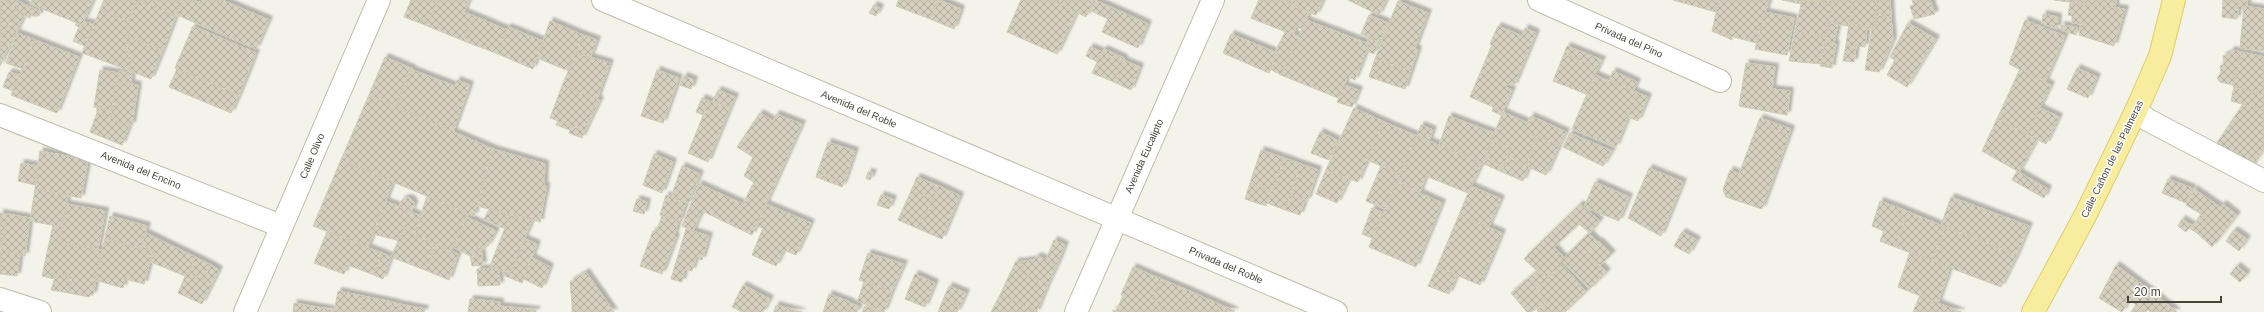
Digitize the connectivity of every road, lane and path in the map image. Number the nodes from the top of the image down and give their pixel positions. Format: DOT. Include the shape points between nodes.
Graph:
graph roads {
  1 [pos="379,0"];
  2 [pos="603,0"];
  3 [pos="1213,0"];
  4 [pos="1539,0"];
  5 [pos="2174,0"];
  6 [pos="1720,81"];
  7 [pos="0,115"];
  8 [pos="2149,120"];
  9 [pos="2264,182"];
  10 [pos="1116,219"];
  11 [pos="281,226"];
  12 [pos="0,299"];
  13 [pos="40,312"];
  14 [pos="245,312"];
  15 [pos="1076,312"];
  16 [pos="1336,312"];
  17 [pos="2033,312"];
  1 -- 11 [label="street, Calle Olivo"];
  2 -- 10 [label="street, Avenida del Roble"];
  3 -- 10 [label="street, Avenida Eucalipto"];
  4 -- 6 [label="street, Privada del Pino"];
  5 -- 8 [label="main road, Calle Cañon de las Palmeras" via="2160,56"];
  7 -- 11 [label="street, Avenida del Encino"];
  8 -- 9 [label="street"];
  8 -- 17 [label="main road, Calle Cañon de las Palmeras" via="2085,216"];
  10 -- 15 [label="street, Avenida Eucalipto"];
  10 -- 16 [label="street, Privada del Roble"];
  11 -- 14 [label="street, Calle Olivo"];
  12 -- 13 [label="street"];
}
